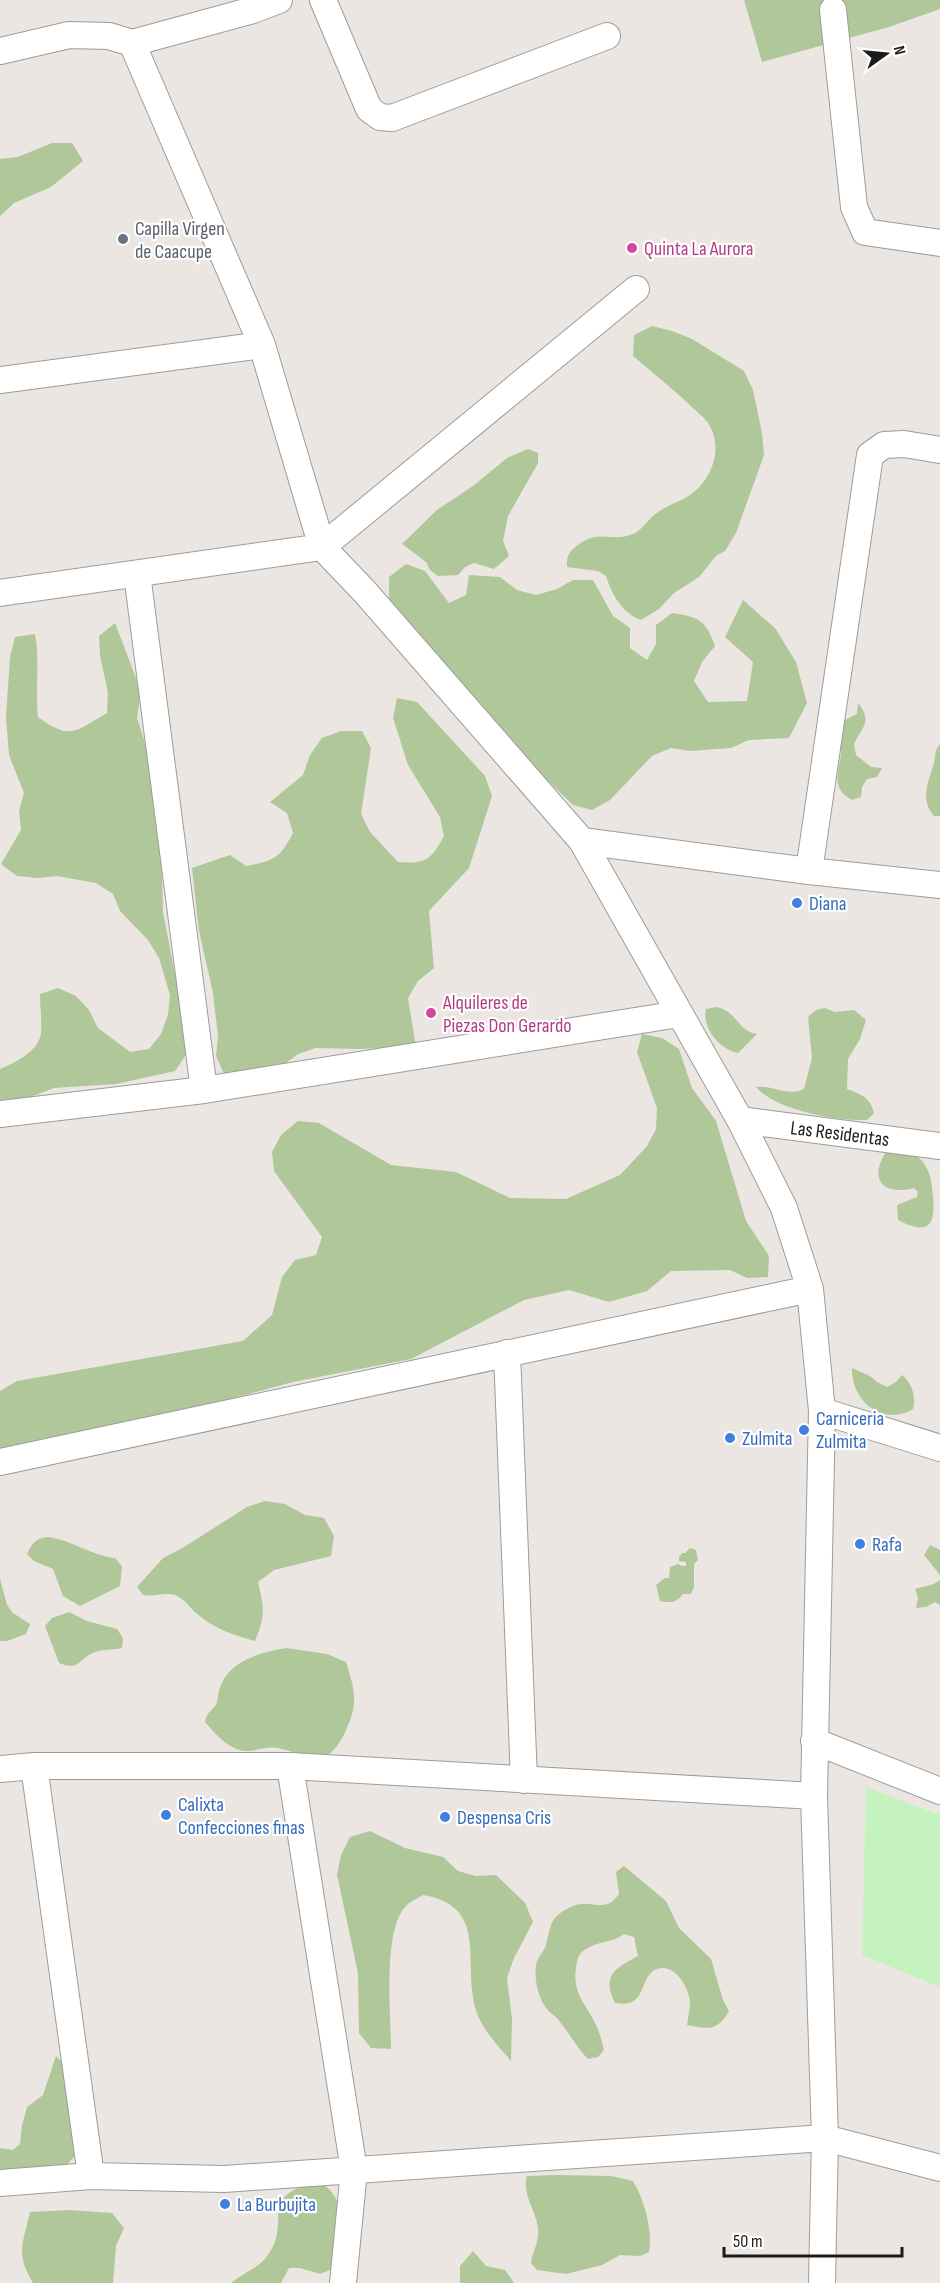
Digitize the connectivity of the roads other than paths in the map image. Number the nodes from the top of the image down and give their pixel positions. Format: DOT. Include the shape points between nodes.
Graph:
graph roads {
  1 [pos="279,0"];
  2 [pos="323,0"];
  3 [pos="833,10"];
  4 [pos="607,36"];
  5 [pos="132,43"];
  6 [pos="0,51"];
  7 [pos="940,243"];
  8 [pos="636,289"];
  9 [pos="262,345"];
  10 [pos="0,380"];
  11 [pos="940,450"];
  12 [pos="322,547"];
  13 [pos="137,574"];
  14 [pos="0,593"];
  15 [pos="582,841"];
  16 [pos="809,871"];
  17 [pos="940,885"];
  18 [pos="679,1014"];
  19 [pos="204,1090"];
  20 [pos="0,1114"];
  21 [pos="740,1120"];
  22 [pos="940,1146"];
  23 [pos="810,1288"];
  24 [pos="507,1353"];
  25 [pos="822,1411"];
  26 [pos="940,1448"];
  27 [pos="0,1462"];
  28 [pos="814,1741"];
  29 [pos="34,1766"];
  30 [pos="290,1766"];
  31 [pos="0,1769"];
  32 [pos="524,1780"];
  33 [pos="940,1791"];
  34 [pos="814,1796"];
  35 [pos="825,2138"];
  36 [pos="940,2168"];
  37 [pos="354,2170"];
  38 [pos="91,2176"];
  39 [pos="0,2183"];
  40 [pos="343,2283"];
  41 [pos="822,2283"];
  1 -- 5 [label="street"];
  2 -- 4 [label="street" via="369,109 380,117 392,118"];
  3 -- 7 [label="street" via="854,207 865,232"];
  5 -- 6 [label="street" via="109,36 69,35"];
  5 -- 9 [label="street"];
  8 -- 12 [label="street"];
  9 -- 10 [label="street"];
  9 -- 12 [label="street"];
  11 -- 16 [label="street" via="884,445 870,455"];
  12 -- 13 [label="street"];
  12 -- 15 [label="street"];
  13 -- 14 [label="street"];
  13 -- 19 [label="street"];
  15 -- 16 [label="street"];
  15 -- 18 [label="street"];
  16 -- 17 [label="street"];
  18 -- 19 [label="street"];
  18 -- 21 [label="street"];
  19 -- 20 [label="street"];
  21 -- 22 [label="street, Las Residentas"];
  21 -- 23 [label="street" via="784,1208"];
  23 -- 24 [label="street"];
  23 -- 25 [label="street"];
  24 -- 27 [label="street"];
  24 -- 32 [label="street"];
  25 -- 26 [label="street"];
  25 -- 28 [label="street"];
  28 -- 33 [label="street"];
  28 -- 34 [label="street"];
  29 -- 30 [label="street"];
  29 -- 31 [label="street"];
  29 -- 38 [label="street"];
  30 -- 32 [label="street"];
  30 -- 37 [label="street"];
  32 -- 34 [label="street"];
  34 -- 35 [label="street"];
  35 -- 36 [label="street"];
  35 -- 37 [label="street"];
  35 -- 41 [label="street"];
  37 -- 38 [label="street" via="224,2179"];
  37 -- 40 [label="street"];
  38 -- 39 [label="street"];
}
